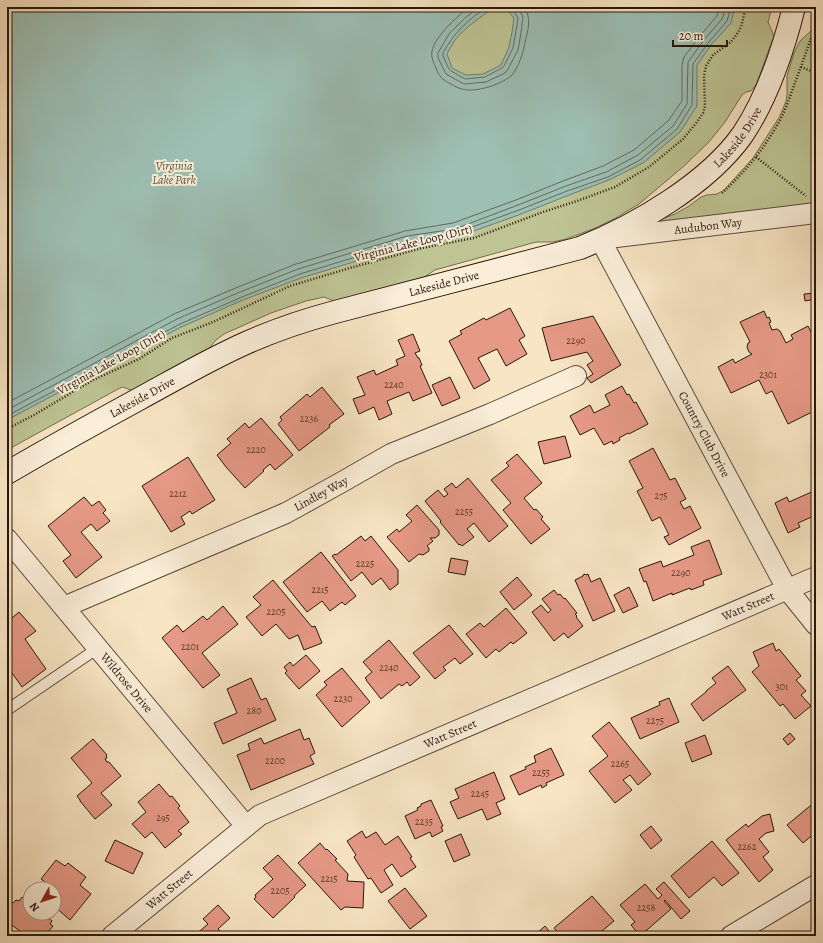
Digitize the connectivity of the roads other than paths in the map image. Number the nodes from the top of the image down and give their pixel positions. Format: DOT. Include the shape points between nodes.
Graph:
graph roads {
  1 [pos="794,7"];
  2 [pos="811,204"];
  3 [pos="600,239"];
  4 [pos="576,376"];
  5 [pos="7,473"];
  6 [pos="7,539"];
  7 [pos="816,577"];
  8 [pos="787,590"];
  9 [pos="64,607"];
  10 [pos="816,625"];
  11 [pos="98,648"];
  12 [pos="7,710"];
  13 [pos="246,826"];
  14 [pos="816,885"];
  15 [pos="125,932"];
  16 [pos="731,936"];
  1 -- 3 [label="street, Lakeside Drive" via="770,82 742,135 725,156 668,202"];
  2 -- 3 [label="street, Audubon Way"];
  3 -- 5 [label="street, Lakeside Drive" via="580,248 335,312 274,331 182,376"];
  3 -- 8 [label="street, Country Club Drive"];
  4 -- 9 [label="street, Lindley Way" via="391,454 286,513"];
  6 -- 9 [label="street, Wildrose Drive"];
  7 -- 8 [label="street, Watt Street"];
  8 -- 10 [label="street, Country Club Drive"];
  8 -- 13 [label="street, Watt Street" via="260,815"];
  9 -- 11 [label="street, Wildrose Drive"];
  11 -- 12 [label="lane"];
  11 -- 13 [label="street, Wildrose Drive"];
  13 -- 15 [label="street, Watt Street"];
  14 -- 16 [label="street"];
}
